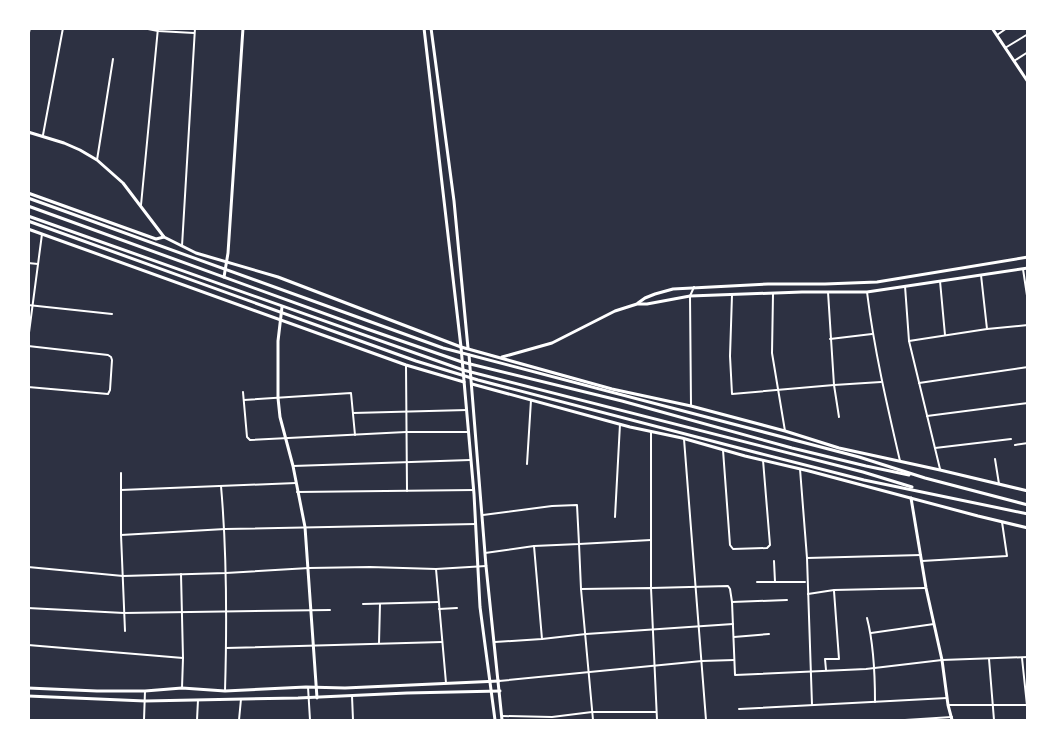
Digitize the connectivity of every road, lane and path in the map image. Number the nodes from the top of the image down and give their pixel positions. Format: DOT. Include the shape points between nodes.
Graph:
graph roads {
  1 [pos="30,28"];
  2 [pos="63,28"];
  3 [pos="143,28"];
  4 [pos="195,28"];
  5 [pos="243,28"];
  6 [pos="424,28"];
  7 [pos="431,28"];
  8 [pos="992,28"];
  9 [pos="1007,28"];
  10 [pos="158,30"];
  11 [pos="195,33"];
  12 [pos="1028,34"];
  13 [pos="997,35"];
  14 [pos="28,37"];
  15 [pos="1005,48"];
  16 [pos="1028,52"];
  17 [pos="113,59"];
  18 [pos="1014,61"];
  19 [pos="1028,72"];
  20 [pos="1023,75"];
  21 [pos="1028,82"];
  22 [pos="28,132"];
  23 [pos="43,135"];
  24 [pos="97,160"];
  25 [pos="28,193"];
  26 [pos="28,198"];
  27 [pos="141,205"];
  28 [pos="28,206"];
  29 [pos="28,216"];
  30 [pos="28,221"];
  31 [pos="28,229"];
  32 [pos="42,234"];
  33 [pos="164,237"];
  34 [pos="182,246"];
  35 [pos="1028,258"];
  36 [pos="28,263"];
  37 [pos="226,263"];
  38 [pos="38,264"];
  39 [pos="1025,269"];
  40 [pos="981,275"];
  41 [pos="224,277"];
  42 [pos="940,281"];
  43 [pos="905,286"];
  44 [pos="694,288"];
  45 [pos="828,292"];
  46 [pos="867,292"];
  47 [pos="773,294"];
  48 [pos="732,295"];
  49 [pos="690,296"];
  50 [pos="1028,302"];
  51 [pos="637,304"];
  52 [pos="30,305"];
  53 [pos="282,307"];
  54 [pos="112,314"];
  55 [pos="281,320"];
  56 [pos="1028,325"];
  57 [pos="987,329"];
  58 [pos="872,334"];
  59 [pos="945,336"];
  60 [pos="830,339"];
  61 [pos="28,340"];
  62 [pos="909,341"];
  63 [pos="28,346"];
  64 [pos="461,347"];
  65 [pos="468,349"];
  66 [pos="500,358"];
  67 [pos="462,362"];
  68 [pos="470,363"];
  69 [pos="406,365"];
  70 [pos="1028,367"];
  71 [pos="463,370"];
  72 [pos="471,372"];
  73 [pos="464,382"];
  74 [pos="881,382"];
  75 [pos="919,383"];
  76 [pos="472,384"];
  77 [pos="834,385"];
  78 [pos="28,387"];
  79 [pos="779,390"];
  80 [pos="243,392"];
  81 [pos="278,398"];
  82 [pos="244,400"];
  83 [pos="531,400"];
  84 [pos="1028,403"];
  85 [pos="691,406"];
  86 [pos="467,410"];
  87 [pos="406,412"];
  88 [pos="353,413"];
  89 [pos="927,416"];
  90 [pos="839,417"];
  91 [pos="620,424"];
  92 [pos="785,431"];
  93 [pos="406,432"];
  94 [pos="468,432"];
  95 [pos="651,432"];
  96 [pos="355,435"];
  97 [pos="286,438"];
  98 [pos="684,439"];
  99 [pos="1011,439"];
  100 [pos="1028,443"];
  101 [pos="1015,445"];
  102 [pos="935,448"];
  103 [pos="723,450"];
  104 [pos="995,459"];
  105 [pos="471,460"];
  106 [pos="763,460"];
  107 [pos="406,461"];
  108 [pos="900,461"];
  109 [pos="527,464"];
  110 [pos="293,466"];
  111 [pos="800,469"];
  112 [pos="940,470"];
  113 [pos="121,473"];
  114 [pos="925,478"];
  115 [pos="296,483"];
  116 [pos="999,484"];
  117 [pos="221,486"];
  118 [pos="121,490"];
  119 [pos="407,491"];
  120 [pos="1028,491"];
  121 [pos="297,492"];
  122 [pos="474,492"];
  123 [pos="928,492"];
  124 [pos="911,498"];
  125 [pos="1028,505"];
  126 [pos="1028,514"];
  127 [pos="481,515"];
  128 [pos="615,517"];
  129 [pos="1002,522"];
  130 [pos="476,524"];
  131 [pos="305,527"];
  132 [pos="1028,528"];
  133 [pos="225,529"];
  134 [pos="121,535"];
  135 [pos="651,540"];
  136 [pos="579,544"];
  137 [pos="534,546"];
  138 [pos="485,553"];
  139 [pos="921,555"];
  140 [pos="807,558"];
  141 [pos="774,561"];
  142 [pos="922,561"];
  143 [pos="486,566"];
  144 [pos="28,567"];
  145 [pos="478,567"];
  146 [pos="309,568"];
  147 [pos="436,569"];
  148 [pos="226,573"];
  149 [pos="181,574"];
  150 [pos="123,576"];
  151 [pos="757,582"];
  152 [pos="775,582"];
  153 [pos="807,582"];
  154 [pos="651,588"];
  155 [pos="696,588"];
  156 [pos="926,588"];
  157 [pos="581,589"];
  158 [pos="834,590"];
  159 [pos="808,594"];
  160 [pos="787,600"];
  161 [pos="438,602"];
  162 [pos="732,602"];
  163 [pos="363,604"];
  164 [pos="380,604"];
  165 [pos="28,608"];
  166 [pos="457,608"];
  167 [pos="439,609"];
  168 [pos="312,610"];
  169 [pos="330,610"];
  170 [pos="182,612"];
  171 [pos="226,612"];
  172 [pos="124,613"];
  173 [pos="867,618"];
  174 [pos="733,624"];
  175 [pos="934,624"];
  176 [pos="699,625"];
  177 [pos="654,629"];
  178 [pos="125,631"];
  179 [pos="871,633"];
  180 [pos="586,634"];
  181 [pos="769,634"];
  182 [pos="734,637"];
  183 [pos="542,639"];
  184 [pos="442,642"];
  185 [pos="495,642"];
  186 [pos="379,644"];
  187 [pos="28,645"];
  188 [pos="313,646"];
  189 [pos="226,648"];
  190 [pos="1022,657"];
  191 [pos="1028,657"];
  192 [pos="183,658"];
  193 [pos="989,658"];
  194 [pos="734,660"];
  195 [pos="942,660"];
  196 [pos="702,662"];
  197 [pos="654,667"];
  198 [pos="875,668"];
  199 [pos="826,670"];
  200 [pos="810,671"];
  201 [pos="589,673"];
  202 [pos="499,681"];
  203 [pos="490,682"];
  204 [pos="446,683"];
  205 [pos="308,687"];
  206 [pos="28,688"];
  207 [pos="182,688"];
  208 [pos="316,688"];
  209 [pos="145,691"];
  210 [pos="225,691"];
  211 [pos="500,691"];
  212 [pos="491,692"];
  213 [pos="29,696"];
  214 [pos="352,696"];
  215 [pos="309,698"];
  216 [pos="317,698"];
  217 [pos="947,698"];
  218 [pos="241,699"];
  219 [pos="198,700"];
  220 [pos="145,701"];
  221 [pos="875,702"];
  222 [pos="812,705"];
  223 [pos="948,705"];
  224 [pos="993,705"];
  225 [pos="1027,705"];
  226 [pos="740,709"];
  227 [pos="592,712"];
  228 [pos="656,712"];
  229 [pos="1028,715"];
  230 [pos="502,718"];
  231 [pos="552,719"];
  232 [pos="952,719"];
  233 [pos="29,720"];
  234 [pos="144,720"];
  235 [pos="197,720"];
  236 [pos="239,720"];
  237 [pos="310,720"];
  238 [pos="353,720"];
  239 [pos="495,720"];
  240 [pos="593,720"];
  241 [pos="657,720"];
  242 [pos="706,720"];
  243 [pos="905,720"];
  244 [pos="994,720"];
  1 -- 14 [label="street"];
  2 -- 23 [label="street"];
  3 -- 10 [label="street"];
  4 -- 11 [label="street"];
  5 -- 37 [label="street"];
  6 -- 64 [label="street"];
  7 -- 65 [label="street" via="454,201"];
  8 -- 13 [label="street"];
  9 -- 13 [label="street"];
  10 -- 11 [label="street"];
  10 -- 27 [label="street"];
  11 -- 34 [label="street"];
  12 -- 15 [label="street"];
  13 -- 15 [label="street"];
  15 -- 18 [label="street"];
  16 -- 18 [label="street"];
  17 -- 24 [label="street"];
  18 -- 20 [label="street"];
  19 -- 20 [label="street"];
  20 -- 21 [label="street"];
  22 -- 23 [label="street"];
  23 -- 24 [label="street"];
  24 -- 27 [label="street"];
  25 -- 33 [label="street" via="156,239"];
  26 -- 114 [label="street" via="422,341"];
  27 -- 33 [label="street"];
  28 -- 41 [label="street"];
  29 -- 53 [label="street"];
  30 -- 123 [label="street" via="416,362 864,480"];
  31 -- 32 [label="street"];
  32 -- 38 [label="street"];
  32 -- 55 [label="street"];
  33 -- 34 [label="street"];
  34 -- 37 [label="street"];
  35 -- 44 [label="street" via="877,282"];
  36 -- 38 [label="street"];
  37 -- 41 [label="street"];
  37 -- 64 [label="street" via="278,277"];
  38 -- 52 [label="street"];
  39 -- 40 [label="street"];
  39 -- 50 [label="street"];
  40 -- 42 [label="street"];
  40 -- 57 [label="street"];
  41 -- 67 [label="street"];
  42 -- 43 [label="street"];
  42 -- 59 [label="street"];
  43 -- 46 [label="street"];
  43 -- 62 [label="street"];
  44 -- 49 [label="street"];
  44 -- 51 [label="street" via="662,292"];
  45 -- 46 [label="street"];
  45 -- 47 [label="street"];
  45 -- 60 [label="street"];
  46 -- 58 [label="street"];
  47 -- 48 [label="street"];
  47 -- 79 [label="street" via="772,353"];
  48 -- 49 [label="street"];
  48 -- 79 [label="street" via="732,394"];
  49 -- 51 [label="street"];
  49 -- 85 [label="street"];
  51 -- 66 [label="street" via="552,343"];
  52 -- 54 [label="street"];
  52 -- 61 [label="street"];
  53 -- 55 [label="street"];
  53 -- 71 [label="street"];
  55 -- 69 [label="street"];
  55 -- 81 [label="street"];
  56 -- 57 [label="street"];
  57 -- 59 [label="street"];
  58 -- 60 [label="street"];
  58 -- 74 [label="street"];
  59 -- 62 [label="street"];
  60 -- 77 [label="street"];
  62 -- 75 [label="street"];
  63 -- 78 [label="street" via="112,358 108,394"];
  64 -- 65 [label="street"];
  64 -- 67 [label="street"];
  65 -- 66 [label="street"];
  65 -- 68 [label="street"];
  66 -- 85 [label="street"];
  67 -- 68 [label="street"];
  67 -- 71 [label="street"];
  68 -- 72 [label="street"];
  68 -- 114 [label="street" via="845,461"];
  69 -- 73 [label="street"];
  69 -- 87 [label="street"];
  70 -- 75 [label="street"];
  71 -- 72 [label="street"];
  71 -- 73 [label="street"];
  72 -- 76 [label="street"];
  72 -- 123 [label="street"];
  73 -- 86 [label="street"];
  74 -- 77 [label="street"];
  74 -- 108 [label="street"];
  75 -- 89 [label="street"];
  76 -- 83 [label="street"];
  76 -- 127 [label="street"];
  77 -- 79 [label="street"];
  77 -- 90 [label="street"];
  79 -- 92 [label="street"];
  80 -- 82 [label="street"];
  81 -- 82 [label="street"];
  81 -- 88 [label="street" via="351,393"];
  81 -- 97 [label="street"];
  82 -- 97 [label="street" via="249,440"];
  83 -- 91 [label="street"];
  83 -- 109 [label="street"];
  84 -- 89 [label="street"];
  85 -- 92 [label="street"];
  86 -- 87 [label="street"];
  86 -- 94 [label="street"];
  87 -- 88 [label="street"];
  87 -- 93 [label="street"];
  88 -- 96 [label="street"];
  89 -- 102 [label="street"];
  91 -- 95 [label="street"];
  91 -- 128 [label="street"];
  92 -- 108 [label="street"];
  93 -- 94 [label="street"];
  93 -- 96 [label="street"];
  93 -- 107 [label="street"];
  94 -- 105 [label="street"];
  95 -- 98 [label="street"];
  95 -- 135 [label="street"];
  96 -- 97 [label="street"];
  97 -- 110 [label="street"];
  98 -- 103 [label="street"];
  98 -- 155 [label="street"];
  99 -- 102 [label="street"];
  100 -- 101 [label="street"];
  102 -- 112 [label="street"];
  103 -- 106 [label="street"];
  103 -- 106 [label="street" via="733,549 770,545"];
  104 -- 116 [label="street"];
  105 -- 107 [label="street"];
  105 -- 122 [label="street"];
  106 -- 111 [label="street"];
  107 -- 110 [label="street"];
  107 -- 119 [label="street"];
  108 -- 112 [label="street"];
  110 -- 115 [label="street"];
  111 -- 124 [label="street"];
  111 -- 140 [label="street"];
  112 -- 116 [label="street"];
  113 -- 118 [label="street"];
  114 -- 125 [label="street"];
  115 -- 117 [label="street"];
  115 -- 121 [label="street"];
  116 -- 120 [label="street"];
  117 -- 118 [label="street"];
  117 -- 133 [label="street"];
  118 -- 134 [label="street"];
  119 -- 121 [label="street"];
  119 -- 122 [label="street"];
  121 -- 131 [label="street"];
  122 -- 130 [label="street"];
  123 -- 126 [label="street"];
  124 -- 129 [label="street"];
  124 -- 139 [label="street"];
  127 -- 136 [label="street" via="577,505"];
  127 -- 138 [label="street"];
  129 -- 132 [label="street"];
  129 -- 142 [label="street" via="1007,556"];
  130 -- 131 [label="street"];
  130 -- 145 [label="street"];
  131 -- 133 [label="street"];
  131 -- 146 [label="street"];
  133 -- 134 [label="street"];
  133 -- 148 [label="street"];
  134 -- 150 [label="street"];
  135 -- 136 [label="street"];
  135 -- 154 [label="street"];
  136 -- 137 [label="street"];
  136 -- 157 [label="street"];
  137 -- 138 [label="street"];
  137 -- 183 [label="street"];
  138 -- 143 [label="street"];
  139 -- 140 [label="street"];
  139 -- 142 [label="street"];
  140 -- 153 [label="street"];
  141 -- 152 [label="street"];
  142 -- 156 [label="street"];
  143 -- 145 [label="street"];
  143 -- 185 [label="street"];
  144 -- 150 [label="street"];
  145 -- 147 [label="street"];
  145 -- 203 [label="street"];
  146 -- 147 [label="street"];
  146 -- 148 [label="street"];
  146 -- 168 [label="street"];
  147 -- 161 [label="street"];
  148 -- 149 [label="street"];
  148 -- 171 [label="street"];
  149 -- 150 [label="street"];
  149 -- 170 [label="street"];
  150 -- 172 [label="street"];
  151 -- 152 [label="street"];
  152 -- 153 [label="street"];
  153 -- 159 [label="street"];
  154 -- 155 [label="street"];
  154 -- 157 [label="street"];
  154 -- 177 [label="street"];
  155 -- 162 [label="street" via="728,586"];
  155 -- 176 [label="street"];
  156 -- 158 [label="street"];
  156 -- 175 [label="street"];
  157 -- 180 [label="street"];
  158 -- 159 [label="street"];
  158 -- 199 [label="street" via="839,658 825,659"];
  159 -- 200 [label="street"];
  160 -- 162 [label="street"];
  161 -- 164 [label="street"];
  161 -- 167 [label="street"];
  162 -- 174 [label="street"];
  163 -- 164 [label="street"];
  164 -- 186 [label="street"];
  165 -- 172 [label="street"];
  166 -- 167 [label="street"];
  167 -- 184 [label="street"];
  168 -- 169 [label="street"];
  168 -- 171 [label="street"];
  168 -- 188 [label="street"];
  170 -- 171 [label="street"];
  170 -- 172 [label="street"];
  170 -- 192 [label="street"];
  171 -- 189 [label="street"];
  172 -- 178 [label="street"];
  173 -- 179 [label="street"];
  174 -- 176 [label="street"];
  174 -- 182 [label="street"];
  175 -- 179 [label="street"];
  175 -- 195 [label="street"];
  176 -- 177 [label="street"];
  176 -- 196 [label="street"];
  177 -- 180 [label="street"];
  177 -- 197 [label="street"];
  179 -- 198 [label="street"];
  180 -- 183 [label="street"];
  180 -- 201 [label="street"];
  181 -- 182 [label="street"];
  182 -- 194 [label="street"];
  183 -- 185 [label="street"];
  184 -- 186 [label="street"];
  184 -- 204 [label="street"];
  185 -- 202 [label="street"];
  186 -- 188 [label="street"];
  187 -- 192 [label="street"];
  188 -- 189 [label="street"];
  188 -- 208 [label="street"];
  189 -- 210 [label="street"];
  190 -- 191 [label="street"];
  190 -- 193 [label="street"];
  190 -- 225 [label="street"];
  192 -- 207 [label="street"];
  193 -- 195 [label="street"];
  193 -- 224 [label="street"];
  194 -- 196 [label="street"];
  194 -- 200 [label="street" via="735,675"];
  195 -- 198 [label="street"];
  195 -- 217 [label="street"];
  196 -- 197 [label="street"];
  196 -- 242 [label="street"];
  197 -- 201 [label="street"];
  197 -- 228 [label="street"];
  198 -- 199 [label="street"];
  198 -- 221 [label="street"];
  199 -- 200 [label="street"];
  200 -- 222 [label="street"];
  201 -- 202 [label="street"];
  201 -- 227 [label="street"];
  202 -- 203 [label="street"];
  202 -- 211 [label="street"];
  203 -- 204 [label="street"];
  203 -- 212 [label="street"];
  204 -- 208 [label="street"];
  205 -- 208 [label="street"];
  205 -- 210 [label="street"];
  205 -- 215 [label="street"];
  206 -- 209 [label="street"];
  207 -- 209 [label="street"];
  207 -- 210 [label="street"];
  208 -- 216 [label="street"];
  209 -- 220 [label="street"];
  211 -- 212 [label="street"];
  211 -- 230 [label="street"];
  212 -- 214 [label="street"];
  212 -- 239 [label="street"];
  213 -- 220 [label="street"];
  213 -- 233 [label="street"];
  214 -- 216 [label="street"];
  214 -- 238 [label="street"];
  215 -- 216 [label="street"];
  215 -- 218 [label="street"];
  215 -- 237 [label="street"];
  217 -- 221 [label="street"];
  217 -- 223 [label="street"];
  218 -- 219 [label="street"];
  218 -- 236 [label="street"];
  219 -- 220 [label="street"];
  219 -- 235 [label="street"];
  220 -- 234 [label="street"];
  221 -- 222 [label="street"];
  222 -- 226 [label="street"];
  223 -- 224 [label="street"];
  223 -- 232 [label="street"];
  224 -- 225 [label="street"];
  224 -- 244 [label="street"];
  225 -- 229 [label="street"];
  227 -- 228 [label="street"];
  227 -- 231 [label="street"];
  227 -- 240 [label="street"];
  228 -- 241 [label="street"];
  230 -- 231 [label="street"];
  232 -- 243 [label="street"];
}
